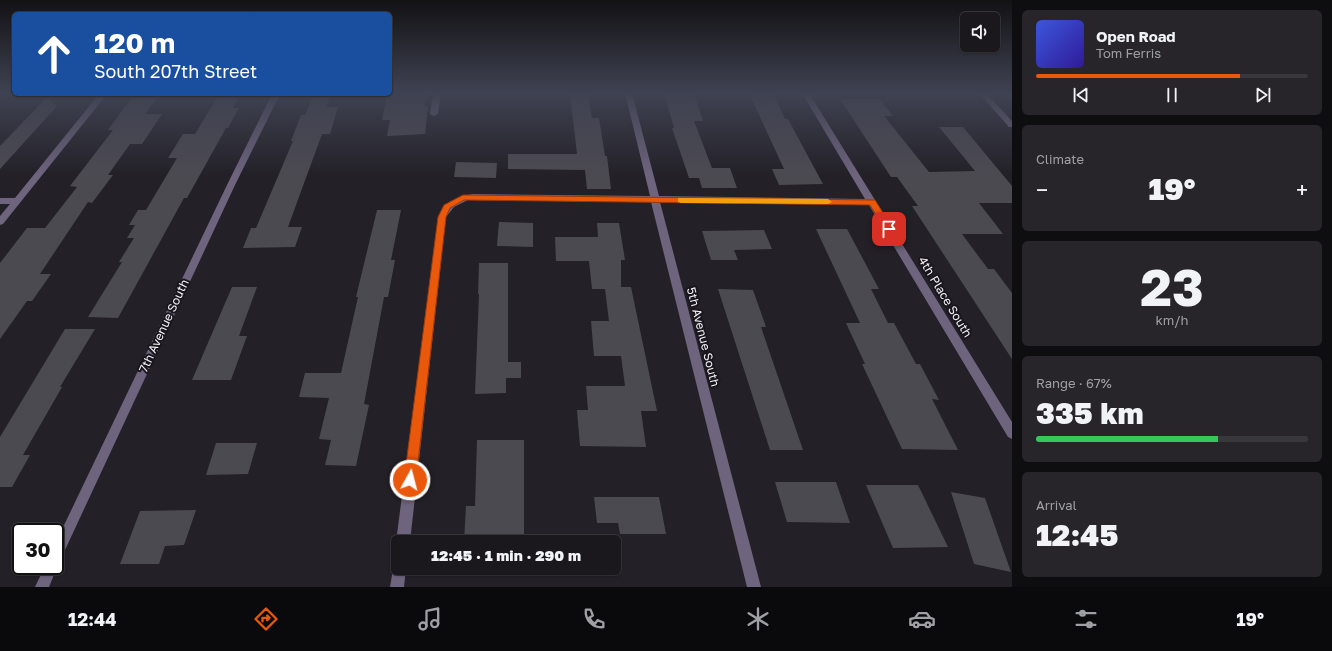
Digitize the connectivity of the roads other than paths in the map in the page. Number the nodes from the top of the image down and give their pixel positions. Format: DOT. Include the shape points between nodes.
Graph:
graph roads {
  1 [pos="82,120"];
  2 [pos="263,120"];
  3 [pos="635,120"];
  4 [pos="822,120"];
  5 [pos="18,200"];
  6 [pos="654,200"];
  7 [pos="0,201"];
  8 [pos="872,202"];
  9 [pos="0,222"];
  10 [pos="1012,433"];
  11 [pos="404,535"];
  12 [pos="64,540"];
  13 [pos="48,575"];
  14 [pos="399,575"];
  15 [pos="42,587"];
  16 [pos="397,587"];
  17 [pos="754,587"];
  1 -- 5 [label="street"];
  2 -- 12 [label="street, 7th Avenue South"];
  3 -- 6 [label="street, 5th Avenue South"];
  4 -- 8 [label="street, 4th Place South"];
  5 -- 7 [label="street"];
  5 -- 9 [label="street"];
  6 -- 8 [label="street"];
  6 -- 11 [label="street" via="473,196 446,206 442,217"];
  6 -- 17 [label="street, 5th Avenue South"];
  8 -- 10 [label="street, 4th Place South"];
  13 -- 15 [label="street"];
  14 -- 16 [label="street"];
}
